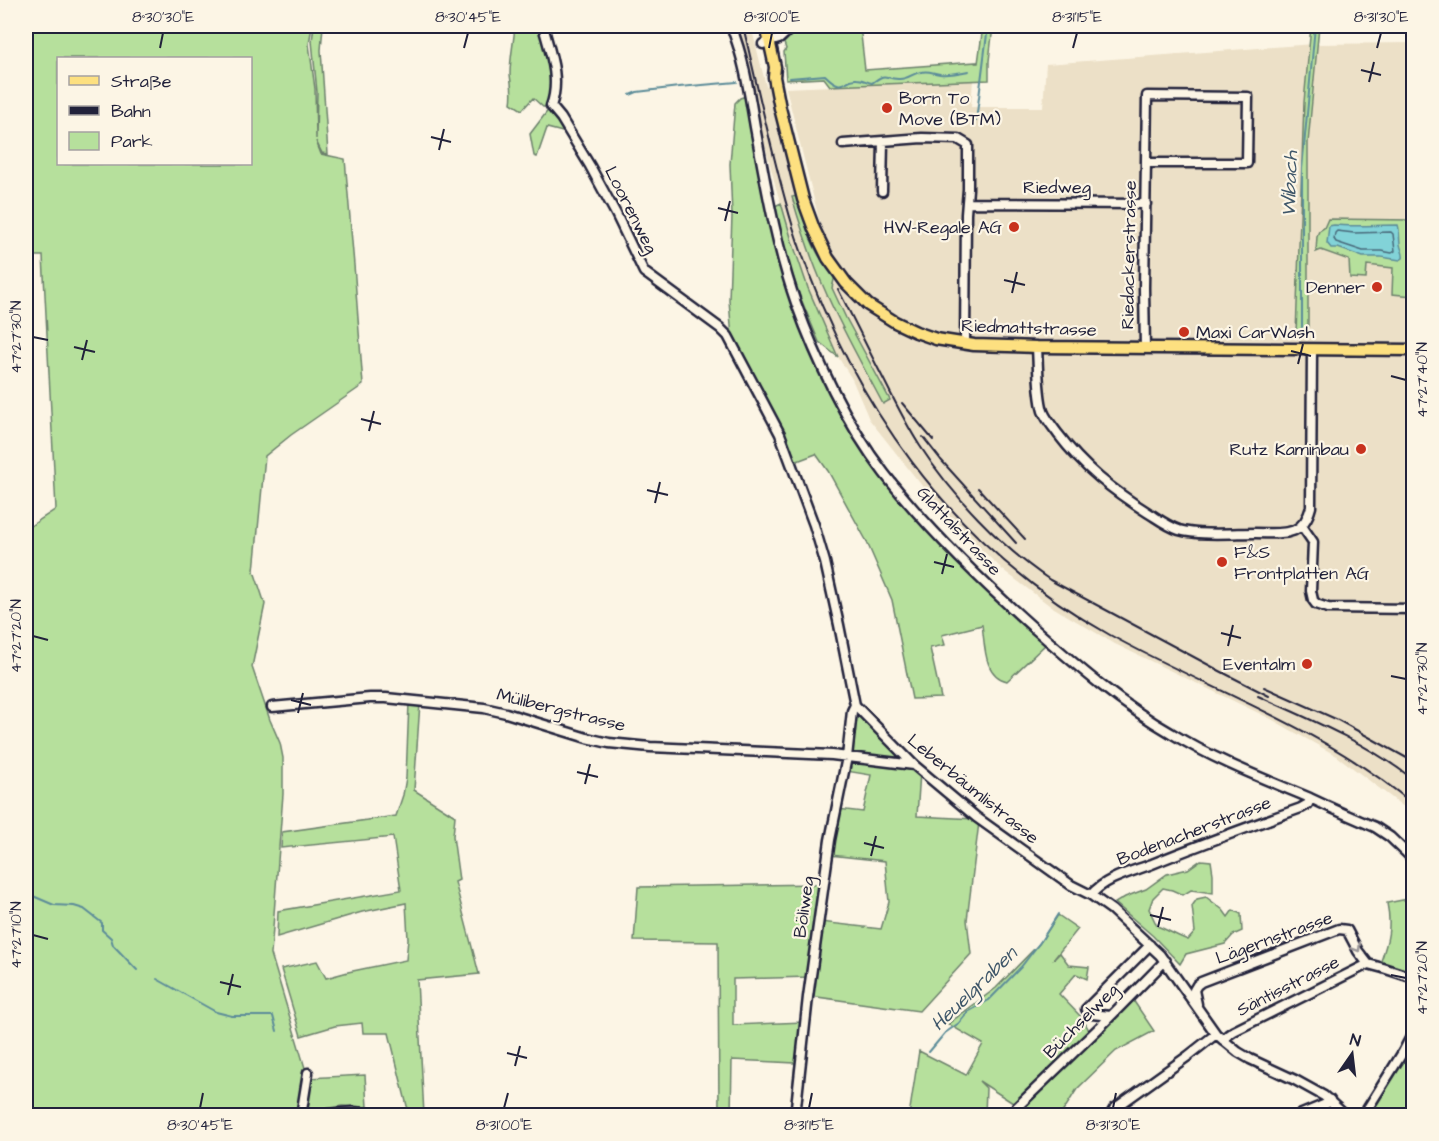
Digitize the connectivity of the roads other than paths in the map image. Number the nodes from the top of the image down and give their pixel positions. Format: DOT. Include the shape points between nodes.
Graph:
graph roads {
  1 [pos="543,26"];
  2 [pos="731,26"];
  3 [pos="759,26"];
  4 [pos="766,26"];
  5 [pos="793,26"];
  6 [pos="766,43"];
  7 [pos="883,141"];
  8 [pos="843,144"];
  9 [pos="1147,163"];
  10 [pos="882,191"];
  11 [pos="968,202"];
  12 [pos="1146,204"];
  13 [pos="965,344"];
  14 [pos="1037,347"];
  15 [pos="1145,348"];
  16 [pos="1312,349"];
  17 [pos="1413,350"];
  18 [pos="1302,526"];
  19 [pos="1413,609"];
  20 [pos="855,705"];
  21 [pos="272,707"];
  22 [pos="847,757"];
  23 [pos="914,765"];
  24 [pos="1311,799"];
  25 [pos="1413,860"];
  26 [pos="1090,896"];
  27 [pos="1150,945"];
  28 [pos="1165,961"];
  29 [pos="1368,964"];
  30 [pos="1413,978"];
  31 [pos="1198,1008"];
  32 [pos="1110,1016"];
  33 [pos="1413,1031"];
  34 [pos="1220,1037"];
  35 [pos="308,1073"];
  36 [pos="1330,1100"];
  37 [pos="301,1116"];
  38 [pos="306,1116"];
  39 [pos="401,1116"];
  40 [pos="795,1116"];
  41 [pos="1013,1116"];
  42 [pos="1110,1116"];
  43 [pos="1297,1116"];
  44 [pos="1346,1116"];
  45 [pos="1363,1116"];
  1 -- 20 [label="street, Loorenweg" via="555,76 551,106 590,166 644,272 728,336 780,434 825,562"];
  2 -- 24 [label="street, Glattalstrasse" via="744,64 779,248 797,305 838,399 883,472 1008,606 1096,682 1188,743 1231,766"];
  3 -- 6 [label="main road"];
  4 -- 6 [label="main road"];
  5 -- 6 [label="street" via="782,37"];
  6 -- 13 [label="main road, Riedmattstrasse" via="803,199 832,266 861,298 889,319 926,336"];
  7 -- 8 [label="street"];
  7 -- 10 [label="street"];
  7 -- 11 [label="street" via="963,141 968,145"];
  9 -- 9 [label="street, Riedackerstrasse" via="1247,163 1248,97 1147,96"];
  9 -- 12 [label="street, Riedackerstrasse"];
  11 -- 12 [label="street, Riedweg"];
  11 -- 13 [label="street"];
  12 -- 15 [label="street, Riedackerstrasse"];
  13 -- 14 [label="main road, Riedmattstrasse"];
  14 -- 15 [label="main road, Riedmattstrasse"];
  14 -- 18 [label="street" via="1043,411 1073,454 1129,501 1178,530 1192,533 1288,533"];
  15 -- 16 [label="main road, Riedmattstrasse"];
  16 -- 17 [label="main road, Riedmattstrasse"];
  16 -- 18 [label="street" via="1311,507"];
  18 -- 19 [label="street" via="1312,542 1311,591 1316,604 1328,608"];
  20 -- 22 [label="street, Böliweg"];
  20 -- 23 [label="street, Leberbäumlistrasse"];
  21 -- 22 [label="street, Mülibergstrasse" via="386,698 484,708 609,743"];
  22 -- 23 [label="street, Mülibergstrasse"];
  22 -- 40 [label="street, Böliweg" via="830,840"];
  23 -- 26 [label="street, Leberbäumlistrasse" via="976,817"];
  24 -- 25 [label="street, Glattalstrasse" via="1375,827"];
  24 -- 26 [label="street, Bodenacherstrasse" via="1301,808 1113,879 1098,886"];
  26 -- 27 [label="street, Leberbäumlistrasse" via="1112,910"];
  27 -- 28 [label="street, Leberbäumlistrasse"];
  27 -- 32 [label="street" via="1086,1010"];
  28 -- 31 [label="street, Leberbäumlistrasse"];
  28 -- 32 [label="street, Büchselweg"];
  29 -- 30 [label="street"];
  31 -- 29 [label="street, Lägernstrasse, one-way" via="1194,990 1201,982 1339,929 1347,930"];
  29 -- 34 [label="street, Säntisstrasse"];
  31 -- 34 [label="street, Leberbäumlistrasse"];
  32 -- 41 [label="street, Büchselweg"];
  33 -- 45 [label="street"];
  34 -- 36 [label="street, Leberbäumlistrasse" via="1244,1055"];
  34 -- 42 [label="street, Säntisstrasse" via="1114,1109"];
  35 -- 37 [label="street"];
  36 -- 43 [label="street"];
  36 -- 44 [label="street, Leberbäumlistrasse"];
  38 -- 39 [label="street" via="353,1112"];
}
